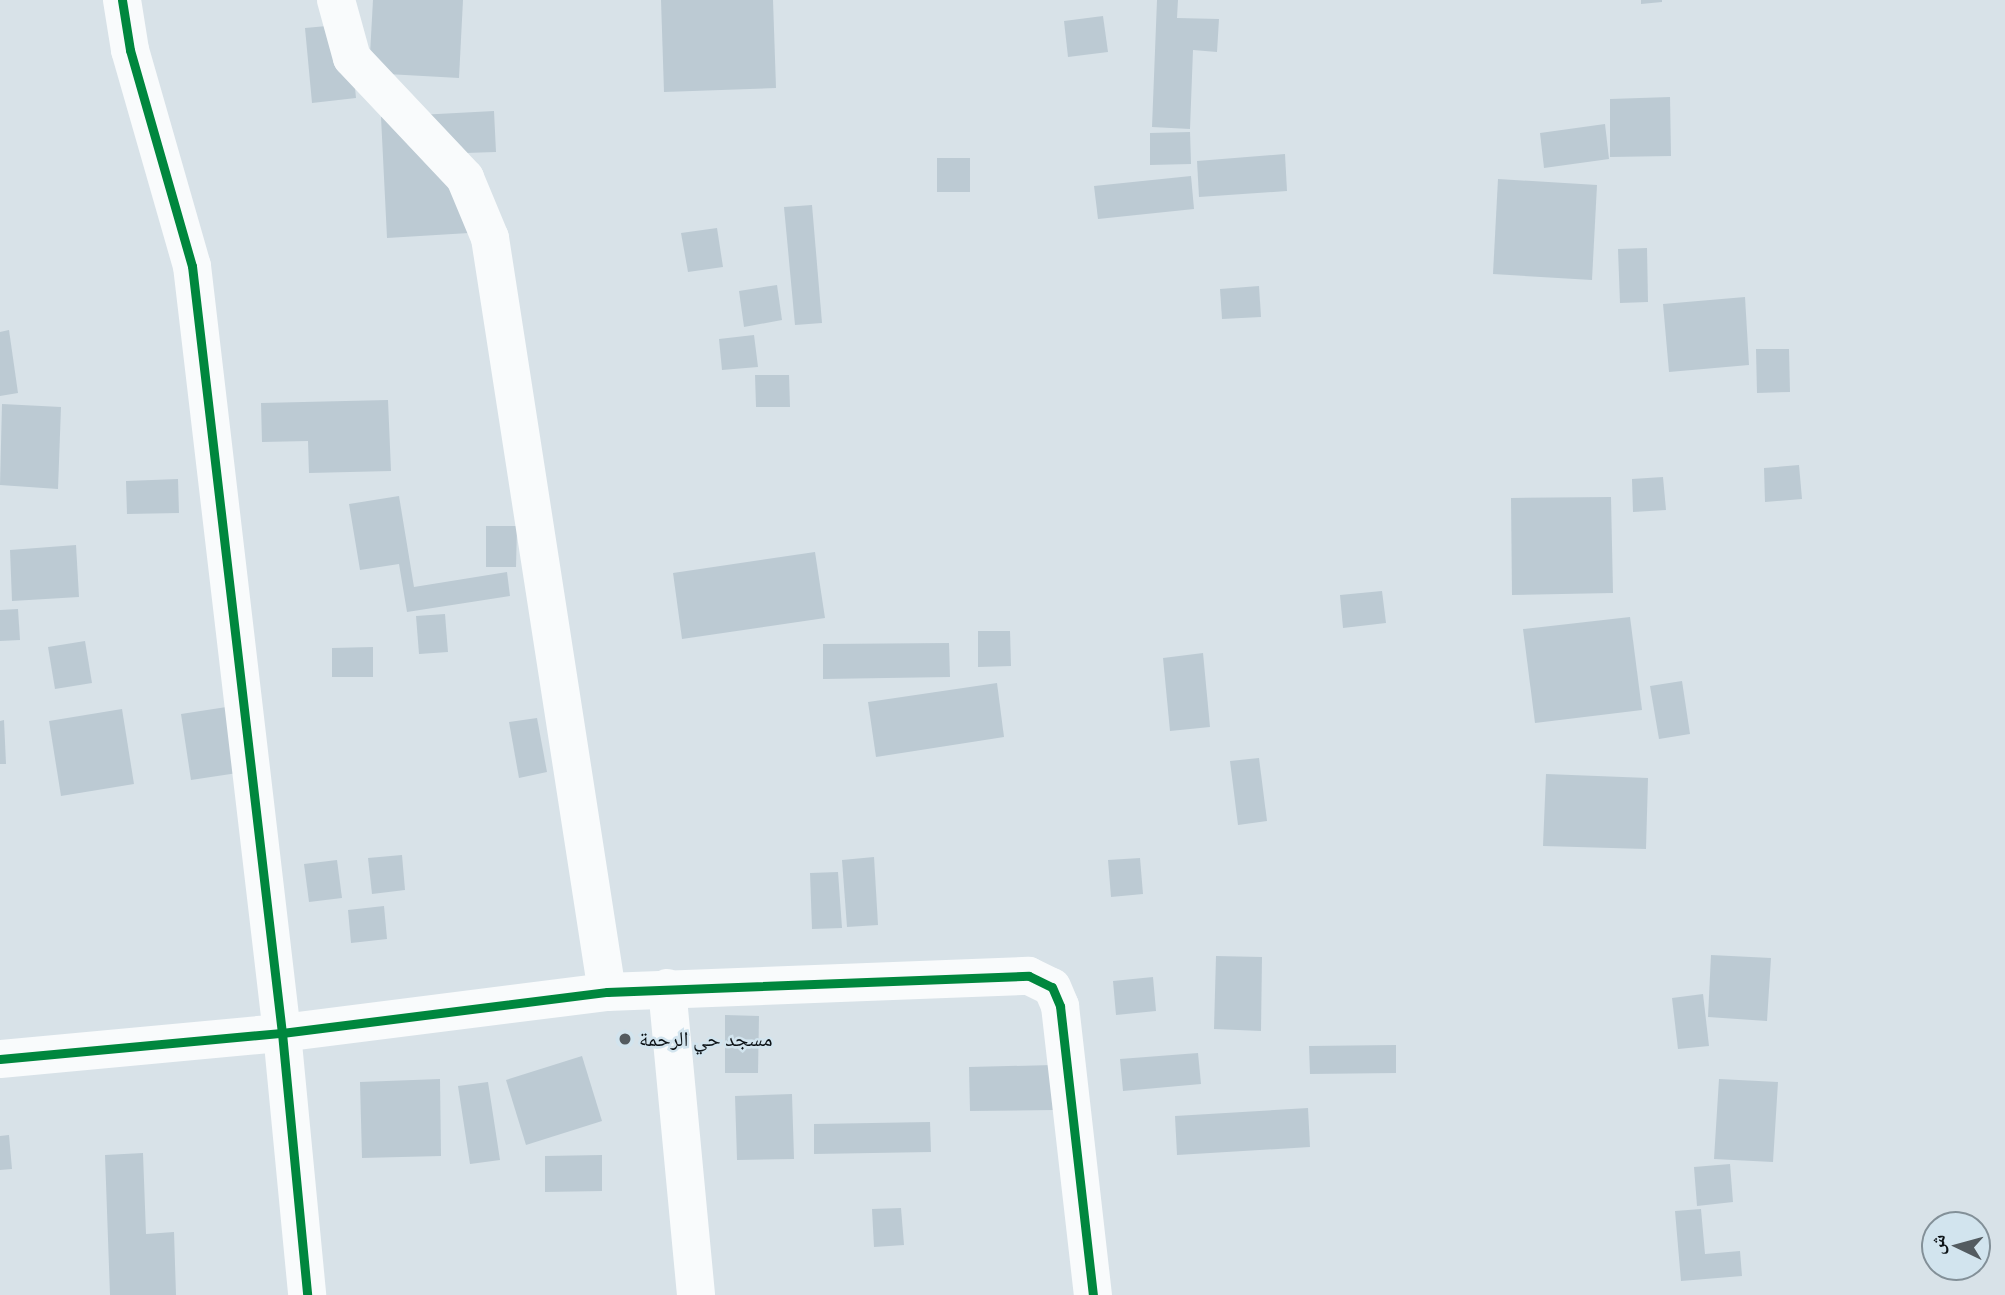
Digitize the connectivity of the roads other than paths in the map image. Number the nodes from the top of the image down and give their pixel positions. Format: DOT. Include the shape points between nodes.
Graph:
graph roads {
  1 [pos="122,0"];
  2 [pos="336,0"];
  3 [pos="667,988"];
  4 [pos="607,992"];
  5 [pos="282,1032"];
  6 [pos="0,1059"];
  7 [pos="307,1295"];
  8 [pos="696,1295"];
  9 [pos="1093,1295"];
  1 -- 5 [label="street" via="130,50 192,266"];
  2 -- 4 [label="street" via="352,58 464,178 490,238"];
  3 -- 4 [label="street"];
  3 -- 8 [label="street"];
  3 -- 9 [label="street" via="1029,976 1052,987 1060,1006"];
  4 -- 5 [label="street"];
  5 -- 6 [label="street"];
  5 -- 7 [label="street"];
}
